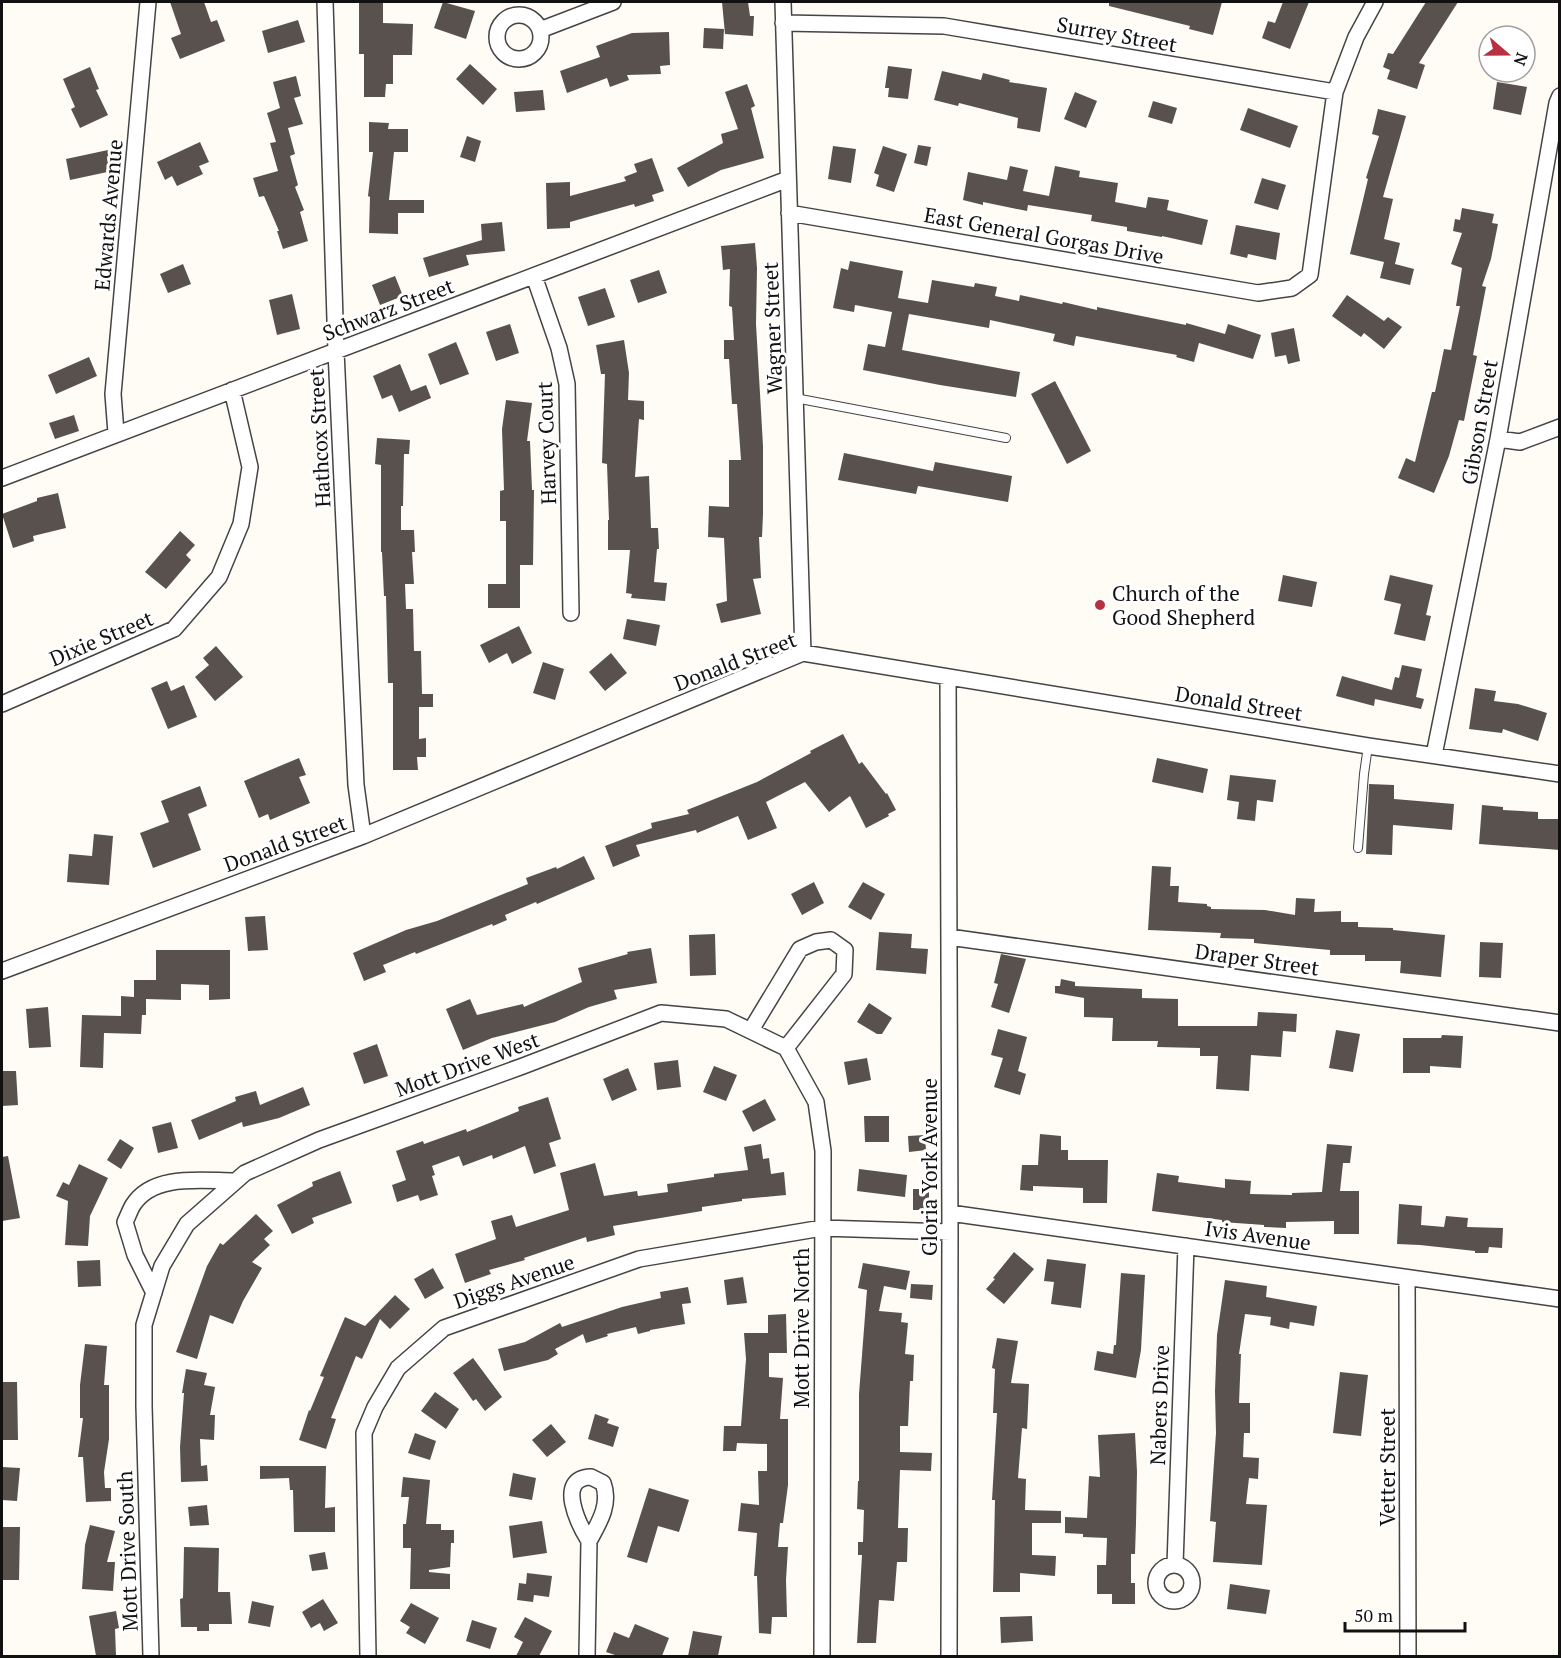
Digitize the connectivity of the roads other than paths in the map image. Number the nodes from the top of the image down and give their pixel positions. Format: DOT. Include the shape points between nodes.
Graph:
graph roads {
  1 [pos="148,2"];
  2 [pos="325,2"];
  3 [pos="613,2"];
  4 [pos="783,2"];
  5 [pos="1375,2"];
  6 [pos="783,23"];
  7 [pos="540,30"];
  8 [pos="1335,92"];
  9 [pos="1560,96"];
  10 [pos="788,179"];
  11 [pos="789,213"];
  12 [pos="534,276"];
  13 [pos="336,351"];
  14 [pos="232,390"];
  15 [pos="795,398"];
  16 [pos="1560,427"];
  17 [pos="116,433"];
  18 [pos="1006,438"];
  19 [pos="1498,440"];
  20 [pos="2,478"];
  21 [pos="572,613"];
  22 [pos="804,653"];
  23 [pos="948,677"];
  24 [pos="2,704"];
  25 [pos="1368,746"];
  26 [pos="1434,755"];
  27 [pos="1560,774"];
  28 [pos="363,836"];
  29 [pos="1358,848"];
  30 [pos="949,937"];
  31 [pos="2,971"];
  32 [pos="1560,1023"];
  33 [pos="751,1030"];
  34 [pos="786,1048"];
  35 [pos="235,1181"];
  36 [pos="950,1213"];
  37 [pos="822,1228"];
  38 [pos="950,1232"];
  39 [pos="1186,1246"];
  40 [pos="1407,1278"];
  41 [pos="154,1293"];
  42 [pos="1560,1299"];
  43 [pos="145,1445"];
  44 [pos="589,1541"];
  45 [pos="1175,1565"];
  46 [pos="151,1656"];
  47 [pos="368,1656"];
  48 [pos="588,1656"];
  49 [pos="822,1656"];
  50 [pos="949,1656"];
  51 [pos="1408,1656"];
  1 -- 17 [label="street, Edwards Avenue" via="113,394"];
  2 -- 13 [label="street, Hathcox Street"];
  3 -- 7 [label="street"];
  4 -- 6 [label="street, Wagner Street"];
  5 -- 8 [label="street"];
  6 -- 8 [label="street, Surrey Street" via="944,26"];
  6 -- 10 [label="street, Wagner Street"];
  8 -- 11 [label="street, East General Gorgas Drive" via="1310,275 1292,288 1258,292"];
  9 -- 19 [label="street, Gibson Street"];
  10 -- 11 [label="street, Wagner Street"];
  10 -- 12 [label="street, Schwarz Street"];
  11 -- 15 [label="street, Wagner Street"];
  12 -- 13 [label="street, Schwarz Street"];
  12 -- 21 [label="street, Harvey Court" via="567,384"];
  13 -- 14 [label="street, Schwarz Street"];
  13 -- 28 [label="street, Hathcox Street" via="356,785"];
  14 -- 17 [label="street, Schwarz Street"];
  14 -- 24 [label="street, Dixie Street" via="250,467 242,524 219,577 174,629"];
  15 -- 18 [label="lane"];
  15 -- 22 [label="street, Wagner Street"];
  16 -- 19 [label="street" via="1520,441"];
  17 -- 20 [label="street, Schwarz Street"];
  19 -- 26 [label="street, Gibson Street"];
  22 -- 23 [label="street, Donald Street"];
  22 -- 28 [label="street, Donald Street"];
  23 -- 25 [label="street, Donald Street"];
  23 -- 30 [label="street, Gloria York Avenue"];
  25 -- 26 [label="street, Donald Street"];
  25 -- 29 [label="lane"];
  26 -- 27 [label="street, Donald Street"];
  28 -- 31 [label="street, Donald Street"];
  30 -- 32 [label="street, Draper Street"];
  30 -- 36 [label="street, Gloria York Avenue"];
  33 -- 34 [label="street"];
  33 -- 34 [label="street" via="800,949 831,940 845,950 844,974"];
  33 -- 35 [label="street, Mott Drive West" via="726,1019 661,1013 319,1140"];
  34 -- 37 [label="street, Mott Drive North" via="816,1102 823,1151"];
  35 -- 41 [label="street, Mott Drive West" via="187,1224 162,1266"];
  35 -- 41 [label="street" via="163,1184 146,1191 134,1203 125,1222 135,1255"];
  36 -- 38 [label="street, Gloria York Avenue"];
  36 -- 39 [label="street, Ivis Avenue"];
  37 -- 38 [label="street, Diggs Avenue"];
  37 -- 47 [label="street, Diggs Avenue" via="639,1259 444,1328 398,1368 364,1433"];
  37 -- 49 [label="street, Mott Drive North"];
  38 -- 50 [label="street, Gloria York Avenue"];
  39 -- 40 [label="street, Ivis Avenue"];
  39 -- 45 [label="street, Nabers Drive"];
  40 -- 42 [label="street, Ivis Avenue"];
  40 -- 51 [label="street, Vetter Street"];
  41 -- 43 [label="street, Mott Drive West" via="144,1325"];
  43 -- 46 [label="street, Mott Drive South"];
  44 -- 48 [label="street"];
}
